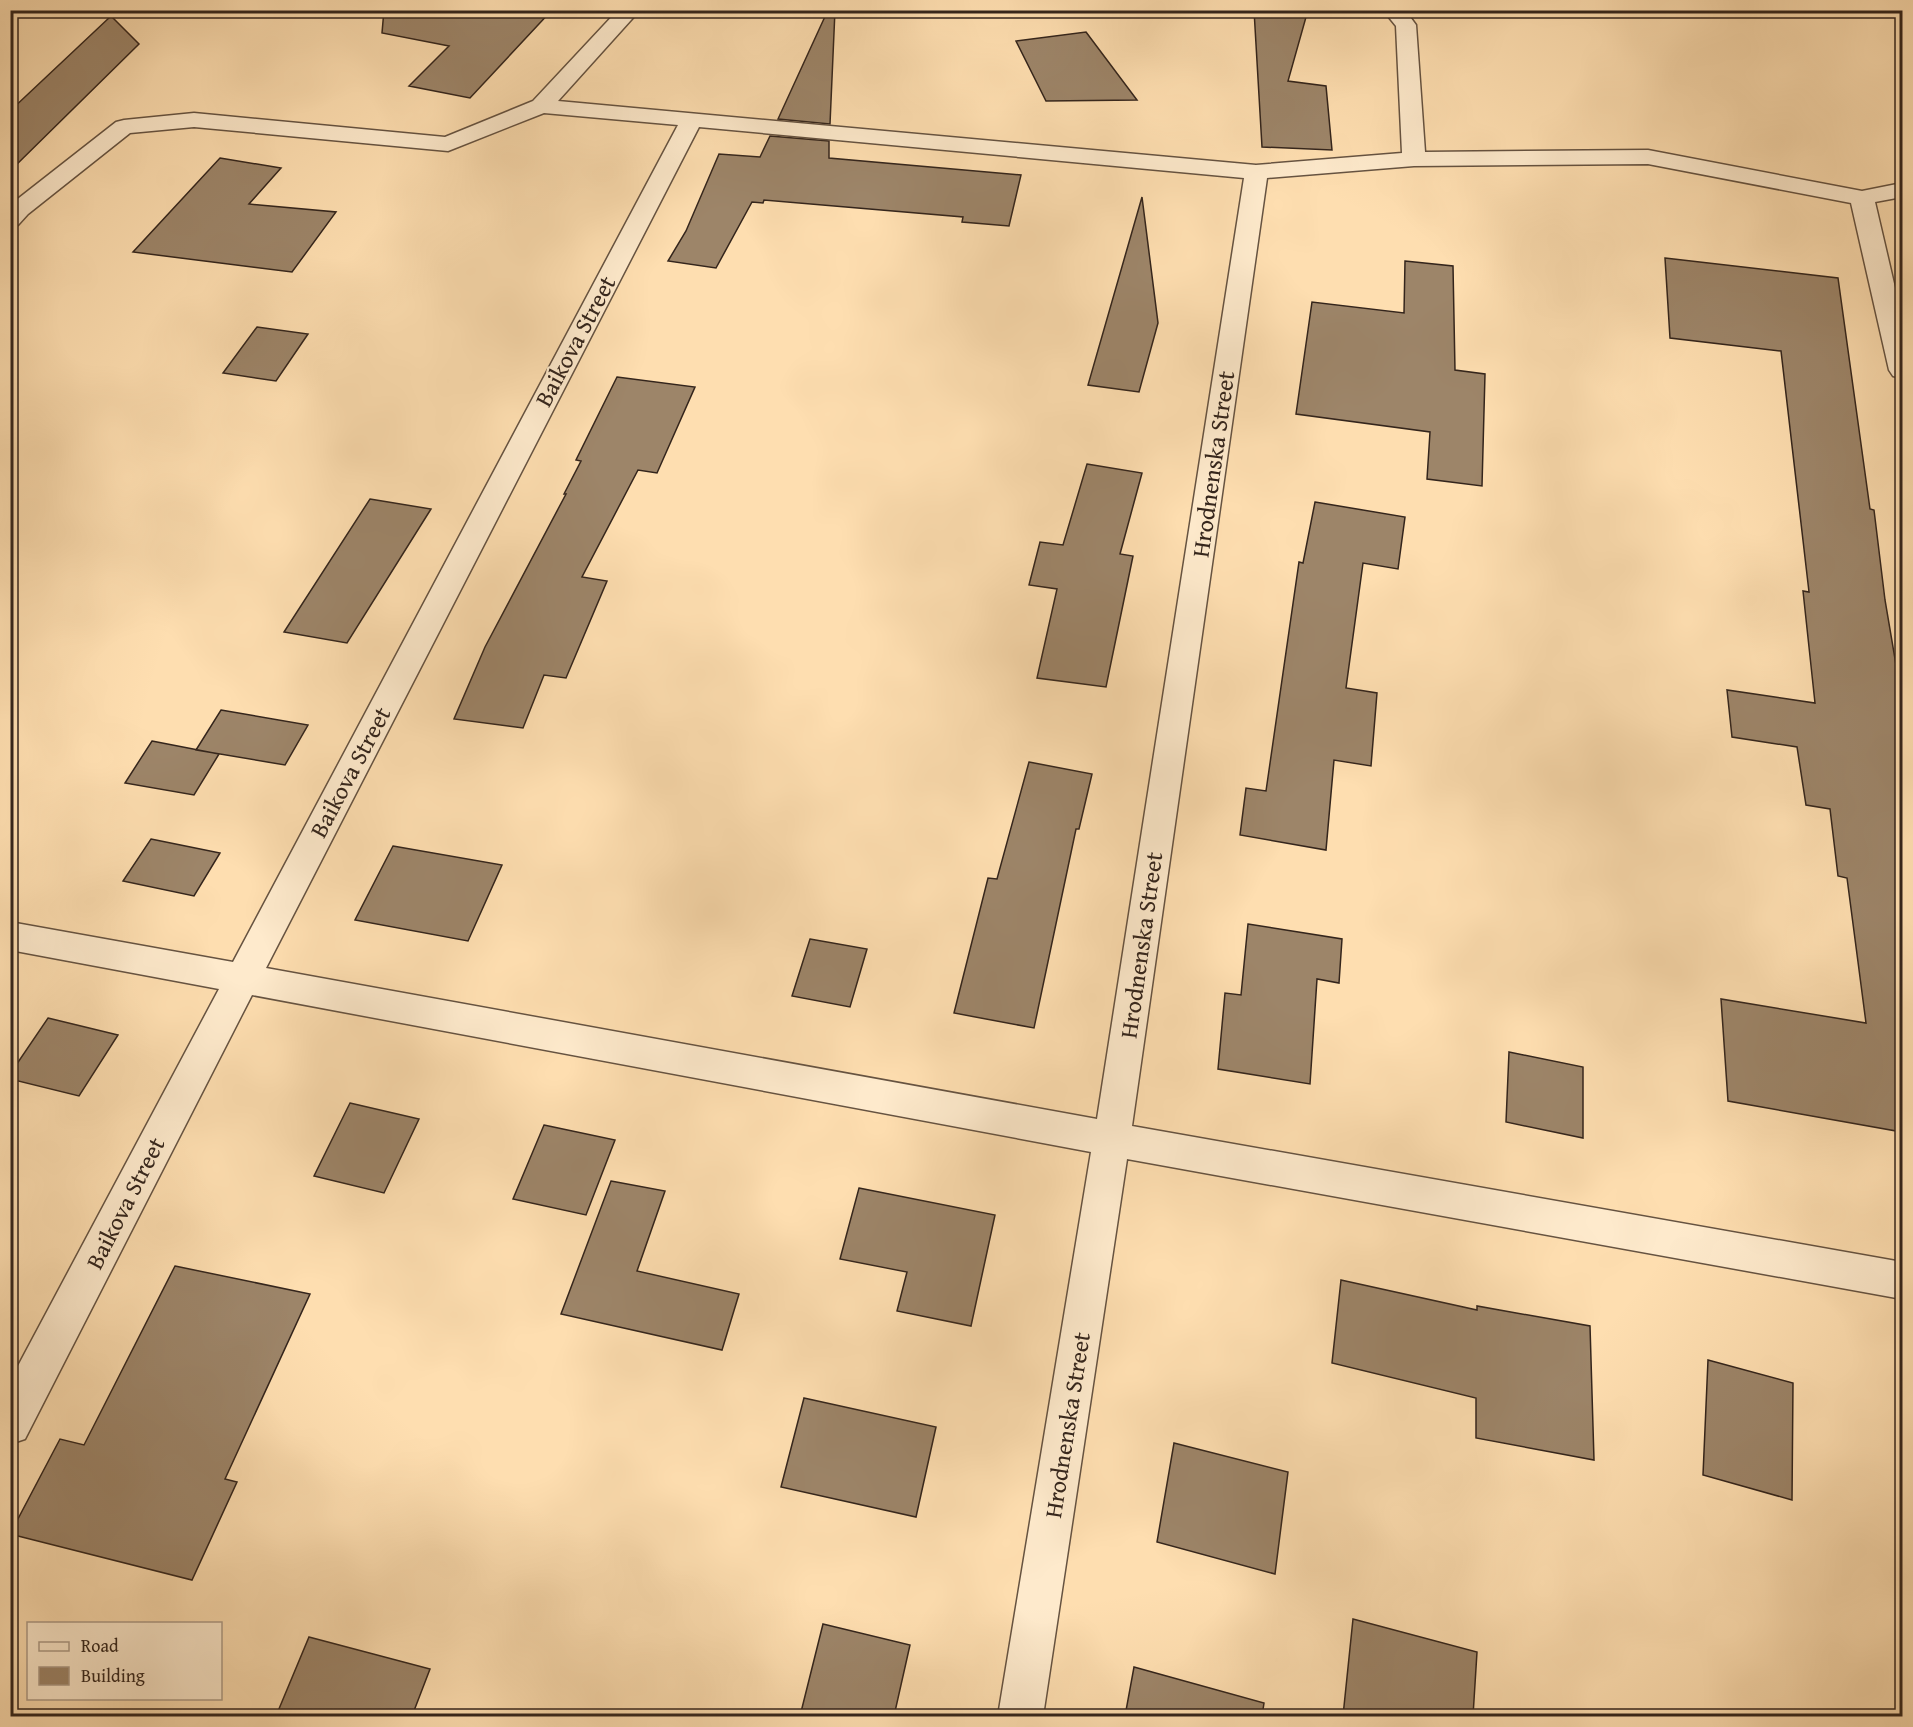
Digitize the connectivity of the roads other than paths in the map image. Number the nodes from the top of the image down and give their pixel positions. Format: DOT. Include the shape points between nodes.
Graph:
graph roads {
  1 [pos="630,10"];
  2 [pos="1393,10"];
  3 [pos="542,106"];
  4 [pos="691,121"];
  5 [pos="1414,159"];
  6 [pos="1256,172"];
  7 [pos="1902,190"];
  8 [pos="1862,198"];
  9 [pos="15,214"];
  10 [pos="1902,370"];
  11 [pos="10,936"];
  12 [pos="242,977"];
  13 [pos="1112,1139"];
  14 [pos="1902,1281"];
  15 [pos="10,1424"];
  16 [pos="1020,1716"];
  1 -- 3 [label="street"];
  2 -- 5 [label="street" via="1406,26"];
  3 -- 4 [label="street"];
  3 -- 9 [label="street" via="448,144 194,120 124,127"];
  4 -- 6 [label="street"];
  4 -- 12 [label="street, Baikova Street"];
  5 -- 6 [label="street"];
  5 -- 8 [label="street" via="1648,157"];
  6 -- 13 [label="street, Hrodnenska Street"];
  7 -- 8 [label="street"];
  8 -- 10 [label="street"];
  11 -- 12 [label="street"];
  12 -- 13 [label="street"];
  12 -- 15 [label="street, Baikova Street"];
  13 -- 14 [label="street"];
  13 -- 16 [label="street, Hrodnenska Street"];
}
